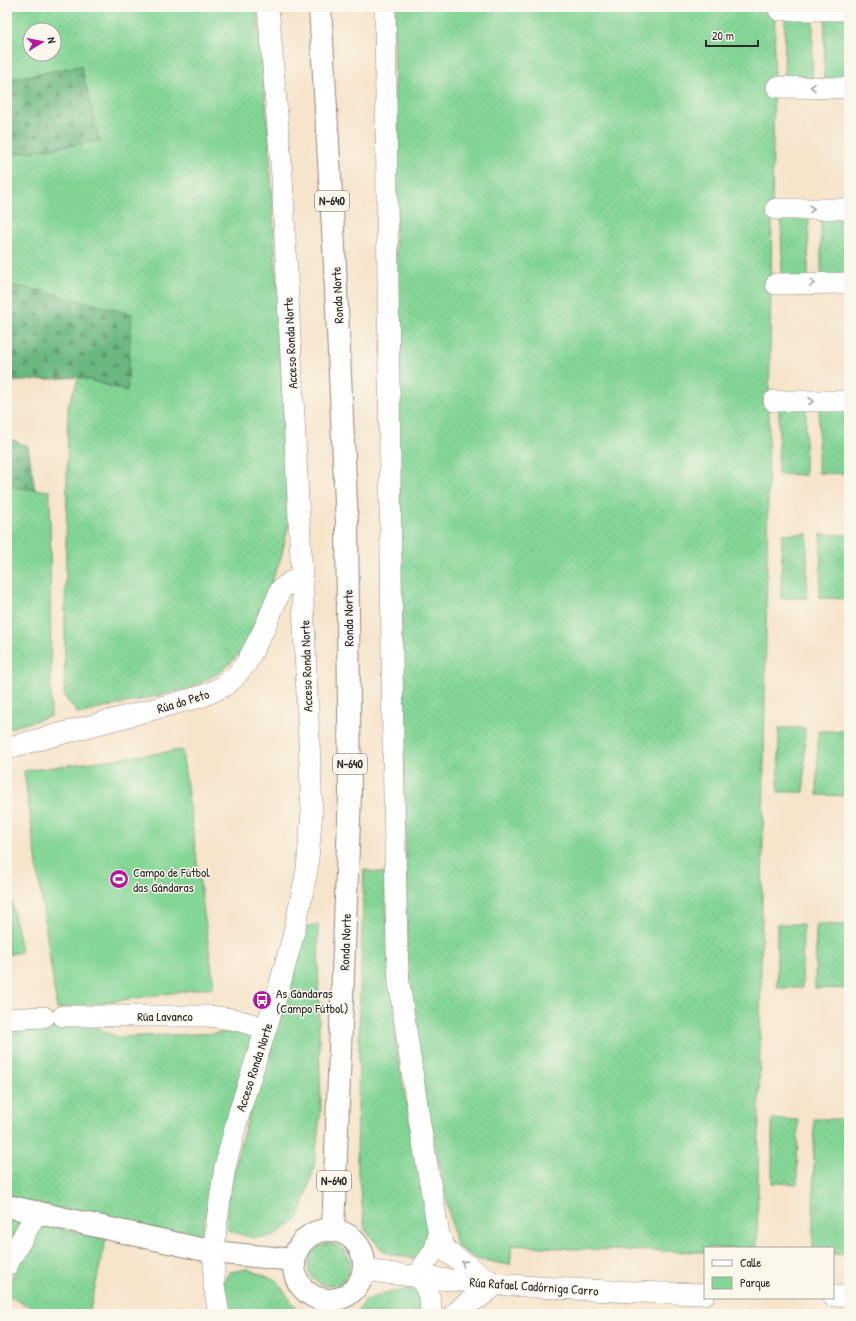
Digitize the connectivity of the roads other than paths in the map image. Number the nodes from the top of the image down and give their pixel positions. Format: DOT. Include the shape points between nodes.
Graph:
graph roads {
  1 [pos="267,7"];
  2 [pos="320,7"];
  3 [pos="385,7"];
  4 [pos="779,10"];
  5 [pos="849,10"];
  6 [pos="777,87"];
  7 [pos="849,88"];
  8 [pos="776,209"];
  9 [pos="849,209"];
  10 [pos="849,283"];
  11 [pos="776,284"];
  12 [pos="774,401"];
  13 [pos="849,401"];
  14 [pos="302,579"];
  15 [pos="7,748"];
  16 [pos="7,1018"];
  17 [pos="266,1028"];
  18 [pos="7,1206"];
  19 [pos="36,1212"];
  20 [pos="333,1230"];
  21 [pos="439,1235"];
  22 [pos="214,1252"];
  23 [pos="294,1260"];
  24 [pos="7,1265"];
  25 [pos="364,1270"];
  26 [pos="421,1277"];
  27 [pos="496,1285"];
  28 [pos="704,1294"];
  29 [pos="834,1296"];
  30 [pos="849,1296"];
  31 [pos="325,1307"];
  32 [pos="219,1314"];
  33 [pos="431,1314"];
  34 [pos="454,1314"];
  1 -- 14 [label="street, Acceso Ronda Norte" via="282,176"];
  2 -- 20 [label="main road, Ronda Norte / N-640" via="348,524 350,795"];
  3 -- 21 [label="street" via="397,948 420,1125"];
  4 -- 5 [label="street"];
  7 -- 6 [label="street, one-way"];
  8 -- 9 [label="street, one-way"];
  11 -- 10 [label="street, one-way"];
  12 -- 13 [label="street, one-way"];
  14 -- 15 [label="street, Rúa do Peto" via="292,581 281,589 247,662 224,686 203,696"];
  14 -- 17 [label="street, Acceso Ronda Norte" via="312,811 307,870 293,936"];
  16 -- 17 [label="street, Rúa Lavanco" via="209,1016"];
  17 -- 22 [label="street, Acceso Ronda Norte" via="225,1167"];
  18 -- 19 [label="main road"];
  19 -- 22 [label="main road"];
  19 -- 24 [label="street"];
  20 -- 23 [label="main road" via="322,1230 304,1240"];
  20 -- 25 [label="main road" via="344,1233 360,1248"];
  21 -- 26 [label="street" via="435,1249 423,1267"];
  27 -- 21 [label="street, one-way" via="447,1252"];
  22 -- 23 [label="main road"];
  22 -- 32 [label="street, Acceso Ronda Norte" via="214,1285"];
  23 -- 31 [label="main road" via="298,1282"];
  25 -- 26 [label="street, Rúa Rafael Cadórniga Carro"];
  25 -- 31 [label="main road" via="354,1289"];
  26 -- 27 [label="street, Rúa Rafael Cadórniga Carro"];
  26 -- 33 [label="street" via="430,1299"];
  27 -- 28 [label="street, Rúa Rafael Cadórniga Carro"];
  27 -- 34 [label="street"];
  29 -- 30 [label="street"];
}
